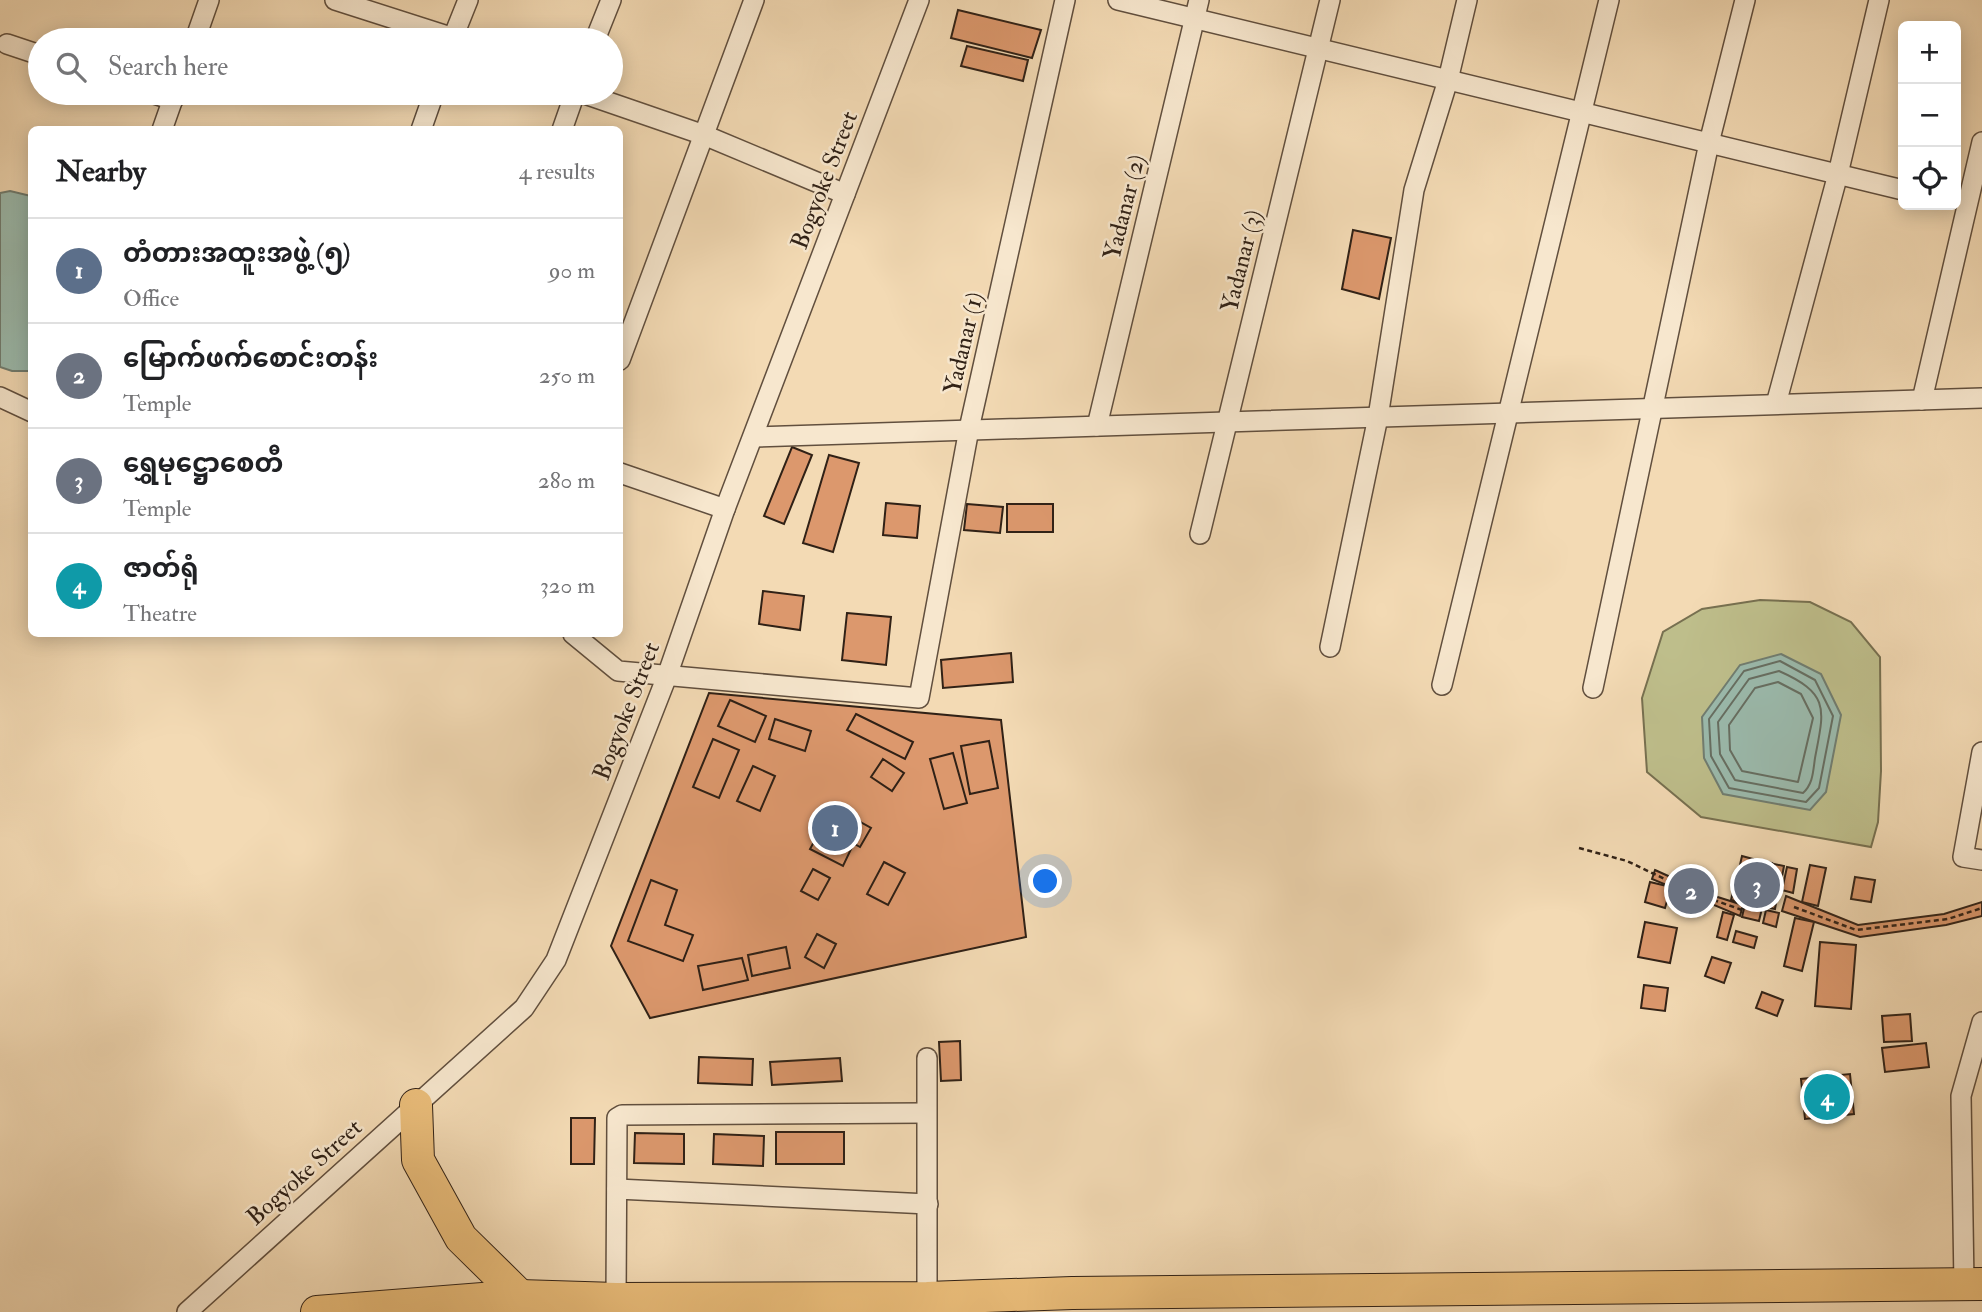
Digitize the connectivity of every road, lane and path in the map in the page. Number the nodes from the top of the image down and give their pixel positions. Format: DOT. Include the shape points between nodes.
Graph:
graph roads {
  1 [pos="209,0"];
  2 [pos="468,0"];
  3 [pos="611,0"];
  4 [pos="754,0"];
  5 [pos="919,0"];
  6 [pos="1065,0"];
  7 [pos="1118,0"];
  8 [pos="1330,0"];
  9 [pos="1467,0"];
  10 [pos="1609,0"];
  11 [pos="1745,0"];
  12 [pos="1879,0"];
  13 [pos="342,1"];
  14 [pos="1197,9"];
  15 [pos="199,28"];
  16 [pos="422,28"];
  17 [pos="459,28"];
  18 [pos="600,28"];
  19 [pos="7,44"];
  20 [pos="1318,48"];
  21 [pos="28,51"];
  22 [pos="1448,80"];
  23 [pos="171,105"];
  24 [pos="430,105"];
  25 [pos="571,105"];
  26 [pos="617,105"];
  27 [pos="1581,112"];
  28 [pos="163,126"];
  29 [pos="422,126"];
  30 [pos="563,126"];
  31 [pos="704,135"];
  32 [pos="1982,142"];
  33 [pos="1709,143"];
  34 [pos="1838,174"];
  35 [pos="1898,189"];
  36 [pos="845,194"];
  37 [pos="1968,206"];
  38 [pos="623,352"];
  39 [pos="0,397"];
  40 [pos="1982,398"];
  41 [pos="1922,400"];
  42 [pos="1776,404"];
  43 [pos="1651,409"];
  44 [pos="28,410"];
  45 [pos="1508,413"];
  46 [pos="1378,417"];
  47 [pos="1228,422"];
  48 [pos="1097,426"];
  49 [pos="969,429"];
  50 [pos="752,437"];
  51 [pos="623,474"];
  52 [pos="725,509"];
  53 [pos="1200,534"];
  54 [pos="577,637"];
  55 [pos="1330,647"];
  56 [pos="667,676"];
  57 [pos="1442,685"];
  58 [pos="1593,688"];
  59 [pos="1982,752"];
  60 [pos="1579,848"];
  61 [pos="1982,860"];
  62 [pos="1794,907"];
  63 [pos="1982,908"];
  64 [pos="1742,910"];
  65 [pos="1982,1022"];
  66 [pos="927,1058"];
  67 [pos="416,1105"];
  68 [pos="925,1113"];
  69 [pos="617,1189"];
  70 [pos="928,1204"];
  71 [pos="1973,1284"];
  72 [pos="520,1296"];
  73 [pos="927,1298"];
  74 [pos="616,1299"];
  75 [pos="1070,1303"];
  76 [pos="187,1312"];
  77 [pos="317,1312"];
  1 -- 15 [label="street"];
  2 -- 17 [label="street"];
  3 -- 18 [label="street"];
  4 -- 31 [label="street"];
  5 -- 36 [label="street, Bogyoke Street"];
  6 -- 49 [label="street, Yadanar (1)"];
  7 -- 14 [label="street"];
  8 -- 20 [label="street, Yadanar (3)"];
  9 -- 22 [label="street"];
  10 -- 27 [label="street"];
  11 -- 33 [label="street"];
  12 -- 34 [label="street"];
  13 -- 16 [label="street"];
  14 -- 20 [label="street"];
  14 -- 48 [label="street, Yadanar (2)"];
  19 -- 21 [label="street"];
  20 -- 22 [label="street"];
  20 -- 47 [label="street, Yadanar (3)"];
  22 -- 27 [label="street"];
  22 -- 46 [label="street" via="1414,190"];
  23 -- 28 [label="street"];
  24 -- 29 [label="street"];
  25 -- 30 [label="street"];
  26 -- 31 [label="street"];
  27 -- 33 [label="street"];
  27 -- 45 [label="street"];
  31 -- 36 [label="street"];
  31 -- 38 [label="street"];
  32 -- 37 [label="street"];
  33 -- 34 [label="street"];
  33 -- 43 [label="street"];
  34 -- 35 [label="street"];
  34 -- 42 [label="street"];
  36 -- 50 [label="street, Bogyoke Street"];
  37 -- 41 [label="street"];
  39 -- 44 [label="street"];
  40 -- 41 [label="street"];
  41 -- 42 [label="street"];
  42 -- 43 [label="street"];
  43 -- 45 [label="street"];
  43 -- 58 [label="street"];
  45 -- 46 [label="street"];
  45 -- 57 [label="street"];
  46 -- 47 [label="street"];
  46 -- 55 [label="street"];
  47 -- 48 [label="street"];
  47 -- 53 [label="street, Yadanar (3)"];
  48 -- 49 [label="street"];
  49 -- 50 [label="street"];
  49 -- 56 [label="street, Yadanar (1)" via="919,698"];
  50 -- 52 [label="street, Bogyoke Street"];
  51 -- 52 [label="street"];
  52 -- 56 [label="street, Bogyoke Street"];
  54 -- 56 [label="street" via="618,671"];
  56 -- 67 [label="street, Bogyoke Street" via="556,960 523,1008"];
  59 -- 61 [label="street" via="1964,857"];
  60 -- 64 [label="path" via="1627,861"];
  62 -- 63 [label="path" via="1856,930 1948,919"];
  65 -- 71 [label="street" via="1961,1096"];
  66 -- 68 [label="street"];
  67 -- 72 [label="main road" via="418,1160 461,1238"];
  67 -- 76 [label="street, Bogyoke Street"];
  68 -- 69 [label="street" via="622,1115 617,1118"];
  68 -- 70 [label="street"];
  69 -- 70 [label="street"];
  69 -- 74 [label="street"];
  70 -- 73 [label="street"];
  71 -- 75 [label="main road"];
  72 -- 74 [label="main road"];
  72 -- 77 [label="main road"];
  73 -- 74 [label="main road"];
  73 -- 75 [label="main road"];
}
